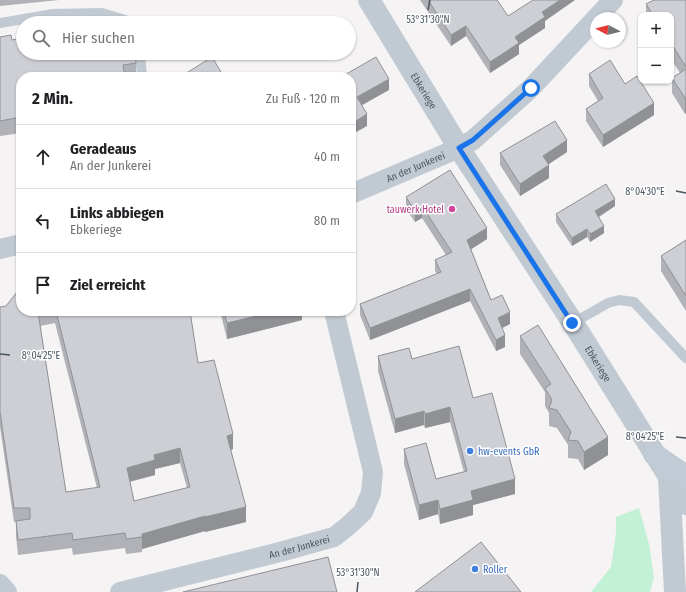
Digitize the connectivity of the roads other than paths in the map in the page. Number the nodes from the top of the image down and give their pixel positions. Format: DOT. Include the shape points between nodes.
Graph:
graph roads {
  1 [pos="369,0"];
  2 [pos="613,0"];
  3 [pos="42,16"];
  4 [pos="112,16"];
  5 [pos="16,20"];
  6 [pos="0,23"];
  7 [pos="141,60"];
  8 [pos="142,72"];
  9 [pos="459,148"];
  10 [pos="356,192"];
  11 [pos="16,245"];
  12 [pos="0,249"];
  13 [pos="335,316"];
  14 [pos="572,323"];
  15 [pos="686,358"];
  16 [pos="654,454"];
  17 [pos="677,475"];
  18 [pos="686,504"];
  19 [pos="120,592"];
  20 [pos="675,592"];
  1 -- 9 [label="street, Ebkeriege"];
  2 -- 9 [label="street, An der Junkerei" via="531,88 473,140"];
  3 -- 4 [label="lane" via="102,13"];
  5 -- 6 [label="lane"];
  7 -- 8 [label="lane"];
  9 -- 10 [label="street, An der Junkerei"];
  9 -- 14 [label="street, Ebkeriege"];
  11 -- 12 [label="street"];
  13 -- 19 [label="street, An der Junkerei" via="373,472 371,493 363,512 334,536"];
  14 -- 15 [label="lane" via="608,303 619,300 634,302"];
  14 -- 16 [label="street, Ebkeriege"];
  16 -- 17 [label="main road"];
  17 -- 18 [label="street"];
  17 -- 20 [label="street"];
}
